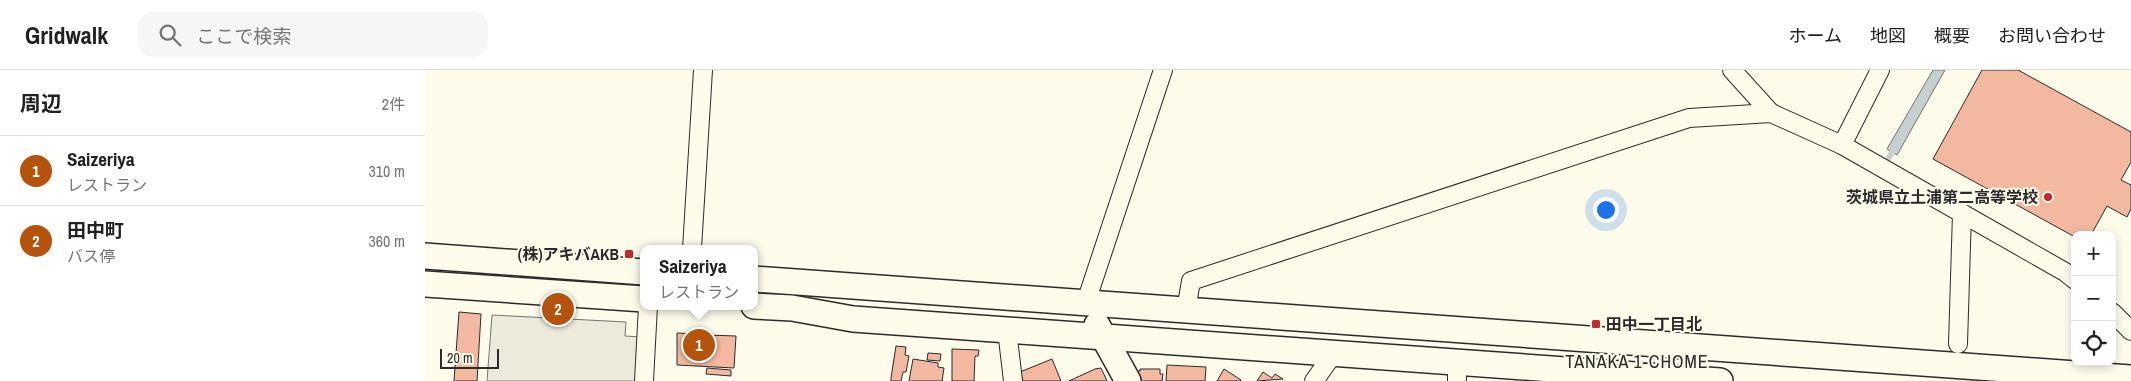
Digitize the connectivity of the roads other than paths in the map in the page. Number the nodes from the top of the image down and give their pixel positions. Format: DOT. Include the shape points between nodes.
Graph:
graph roads {
  1 [pos="703,70"];
  2 [pos="1163,70"];
  3 [pos="1732,70"];
  4 [pos="1880,70"];
  5 [pos="1771,112"];
  6 [pos="1842,145"];
  7 [pos="1962,213"];
  8 [pos="692,245"];
  9 [pos="425,256"];
  10 [pos="640,272"];
  11 [pos="2071,277"];
  12 [pos="758,280"];
  13 [pos="425,284"];
  14 [pos="640,299"];
  15 [pos="1086,302"];
  16 [pos="758,306"];
  17 [pos="648,310"];
  18 [pos="1186,310"];
  19 [pos="2116,316"];
  20 [pos="1007,330"];
  21 [pos="2131,331"];
  22 [pos="1102,336"];
  23 [pos="1958,344"];
  24 [pos="1334,353"];
  25 [pos="1457,371"];
  26 [pos="2131,378"];
  27 [pos="1658,379"];
  28 [pos="644,381"];
  29 [pos="1013,381"];
  30 [pos="1128,381"];
  31 [pos="1314,381"];
  32 [pos="1720,381"];
  1 -- 8 [label="street"];
  2 -- 15 [label="street"];
  3 -- 5 [label="street"];
  4 -- 6 [label="street"];
  5 -- 6 [label="street"];
  5 -- 18 [label="street" via="1689,118 1191,281"];
  6 -- 7 [label="street"];
  7 -- 11 [label="street"];
  7 -- 23 [label="street"];
  9 -- 10 [label="street"];
  12 -- 15 [label="street"];
  13 -- 14 [label="street"];
  15 -- 18 [label="street"];
  15 -- 22 [label="street"];
  16 -- 20 [label="street" via="792,308 853,319"];
  17 -- 28 [label="street"];
  18 -- 26 [label="street"];
  19 -- 21 [label="street"];
  20 -- 22 [label="street"];
  20 -- 29 [label="street"];
  22 -- 24 [label="street"];
  22 -- 30 [label="street"];
  24 -- 25 [label="street"];
  24 -- 31 [label="street"];
  25 -- 27 [label="street"];
  27 -- 32 [label="street"];
}
